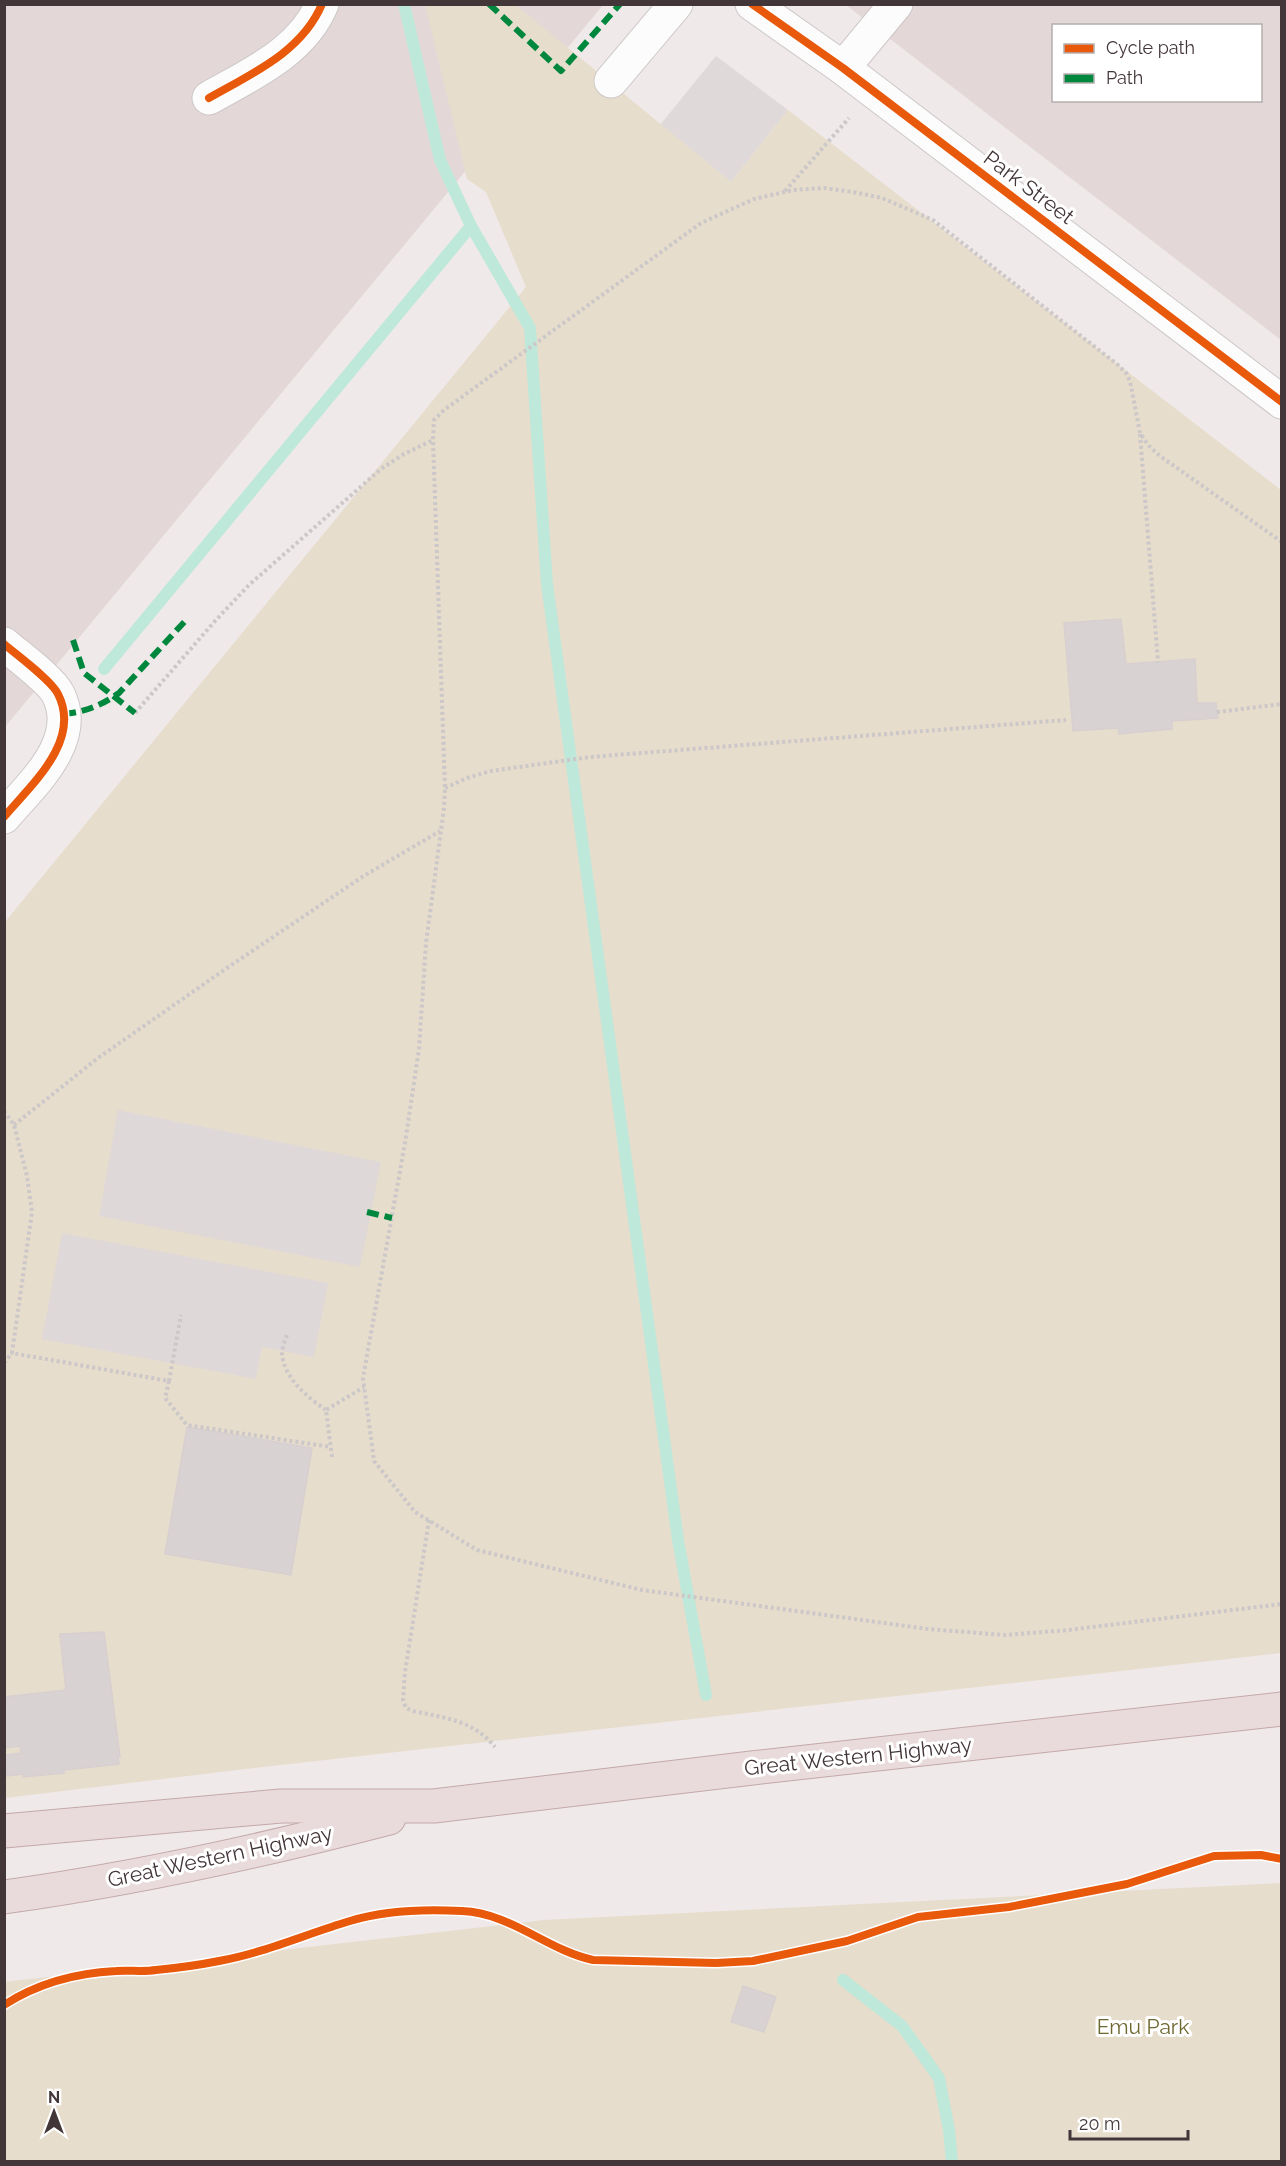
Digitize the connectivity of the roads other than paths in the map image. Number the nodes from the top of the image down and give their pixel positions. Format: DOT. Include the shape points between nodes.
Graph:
graph roads {
  1 [pos="322,4"];
  2 [pos="676,4"];
  3 [pos="752,4"];
  4 [pos="896,4"];
  5 [pos="843,68"];
  6 [pos="610,81"];
  7 [pos="208,98"];
  8 [pos="1281,402"];
  9 [pos="4,644"];
  10 [pos="4,817"];
  11 [pos="1281,1709"];
  12 [pos="434,1806"];
  13 [pos="4,1831"];
  14 [pos="4,1897"];
  1 -- 7 [label="street" via="310,27 292,46"];
  2 -- 6 [label="street"];
  3 -- 5 [label="street, Park Street"];
  4 -- 5 [label="street"];
  5 -- 8 [label="street, Park Street"];
  9 -- 10 [label="street" via="58,693 64,714 53,759"];
  11 -- 12 [label="highway, Great Western Highway"];
  12 -- 13 [label="highway, Great Western Highway" via="281,1806"];
  12 -- 14 [label="highway, Great Western Highway" via="289,1844 73,1888"];
}
